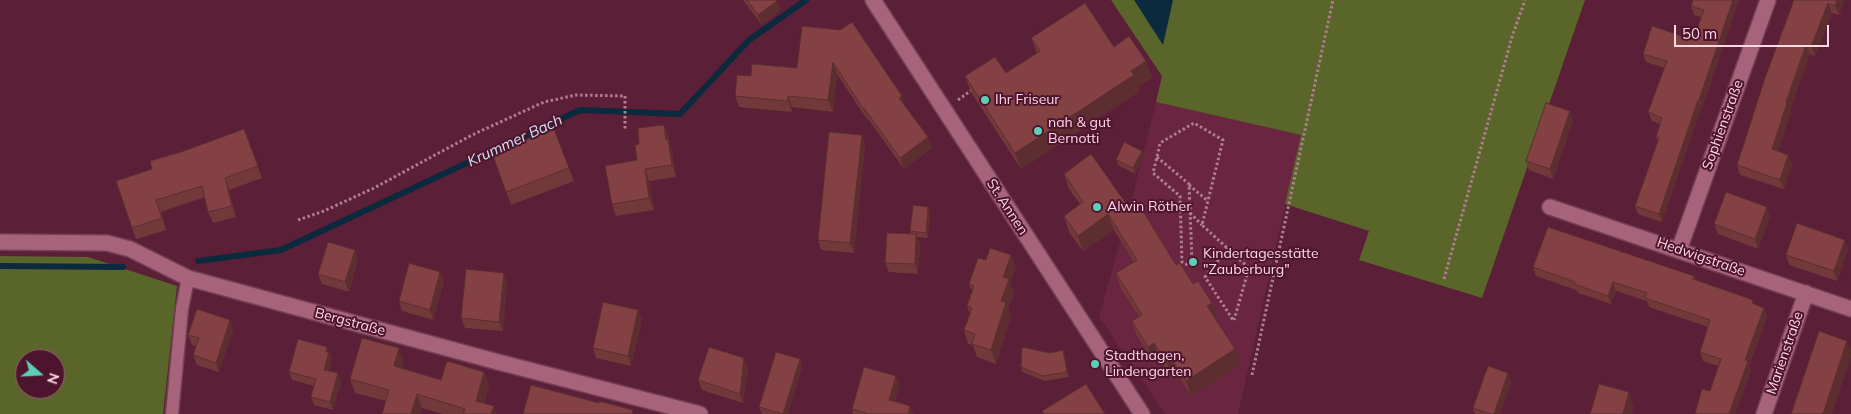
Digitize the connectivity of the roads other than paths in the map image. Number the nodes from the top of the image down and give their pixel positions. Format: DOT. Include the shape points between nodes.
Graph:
graph roads {
  1 [pos="873,0"];
  2 [pos="1768,0"];
  3 [pos="1550,207"];
  4 [pos="0,242"];
  5 [pos="1678,250"];
  6 [pos="188,278"];
  7 [pos="1806,293"];
  8 [pos="1851,309"];
  9 [pos="172,414"];
  10 [pos="700,414"];
  11 [pos="1142,414"];
  12 [pos="1764,414"];
  1 -- 11 [label="street, St. Annen"];
  2 -- 5 [label="street, Sophienstraße"];
  3 -- 5 [label="street, Hedwigstraße"];
  4 -- 6 [label="street, Bergstraße" via="107,243 130,249"];
  5 -- 7 [label="street, Hedwigstraße"];
  6 -- 9 [label="lane"];
  6 -- 10 [label="street, Bergstraße"];
  7 -- 8 [label="street, Hedwigstraße"];
  7 -- 12 [label="street, Marienstraße"];
}
